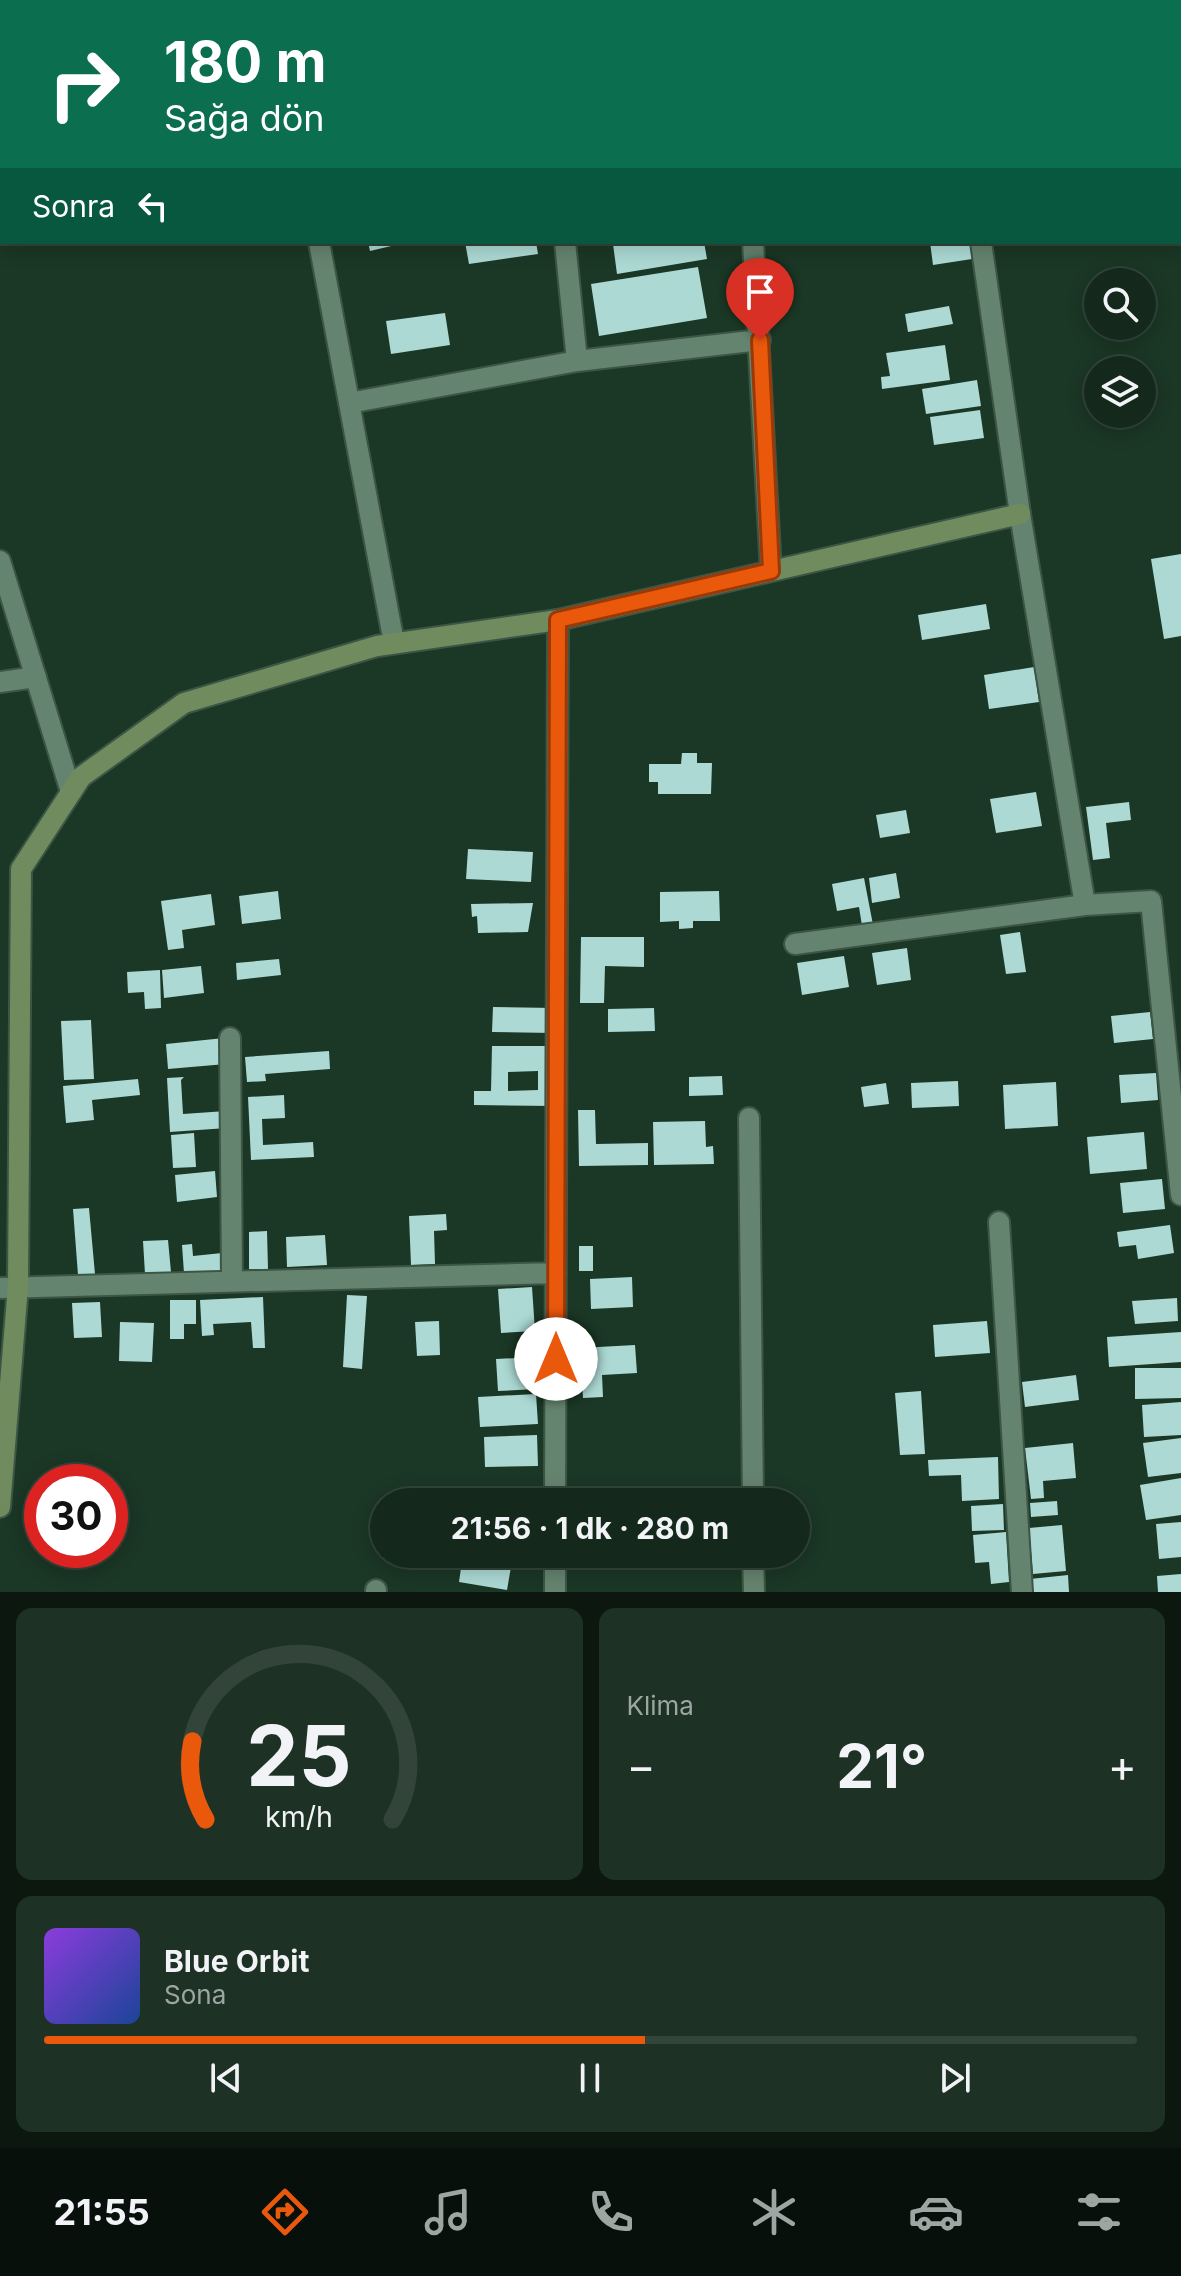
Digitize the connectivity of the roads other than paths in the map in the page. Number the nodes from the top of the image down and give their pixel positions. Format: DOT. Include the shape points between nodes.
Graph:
graph roads {
  1 [pos="319,244"];
  2 [pos="565,244"];
  3 [pos="753,244"];
  4 [pos="981,244"];
  5 [pos="760,340"];
  6 [pos="577,361"];
  7 [pos="349,403"];
  8 [pos="1020,514"];
  9 [pos="0,561"];
  10 [pos="771,571"];
  11 [pos="558,620"];
  12 [pos="394,643"];
  13 [pos="36,677"];
  14 [pos="0,682"];
  15 [pos="71,792"];
  16 [pos="1085,905"];
  17 [pos="795,944"];
  18 [pos="230,1038"];
  19 [pos="749,1118"];
  20 [pos="1181,1195"];
  21 [pos="999,1222"];
  22 [pos="556,1273"];
  23 [pos="232,1281"];
  24 [pos="9,1287"];
  25 [pos="555,1488"];
  26 [pos="753,1488"];
  27 [pos="0,1507"];
  28 [pos="555,1568"];
  29 [pos="753,1568"];
  30 [pos="555,1592"];
  31 [pos="754,1592"];
  32 [pos="1022,1592"];
  1 -- 7 [label="street"];
  2 -- 6 [label="street"];
  3 -- 5 [label="street"];
  4 -- 8 [label="street"];
  5 -- 6 [label="street"];
  5 -- 10 [label="street"];
  6 -- 7 [label="street"];
  7 -- 12 [label="street"];
  8 -- 10 [label="street"];
  8 -- 16 [label="street"];
  9 -- 13 [label="street"];
  10 -- 11 [label="street"];
  11 -- 12 [label="street"];
  11 -- 22 [label="street"];
  12 -- 15 [label="street" via="184,703 81,777"];
  13 -- 14 [label="street"];
  13 -- 15 [label="street"];
  15 -- 24 [label="street" via="21,869"];
  16 -- 17 [label="street"];
  16 -- 20 [label="street" via="1151,901"];
  18 -- 23 [label="street"];
  19 -- 26 [label="street"];
  21 -- 32 [label="street"];
  22 -- 23 [label="street"];
  22 -- 25 [label="street"];
  23 -- 24 [label="street"];
  24 -- 27 [label="street"];
  28 -- 30 [label="street"];
  29 -- 31 [label="street"];
}
